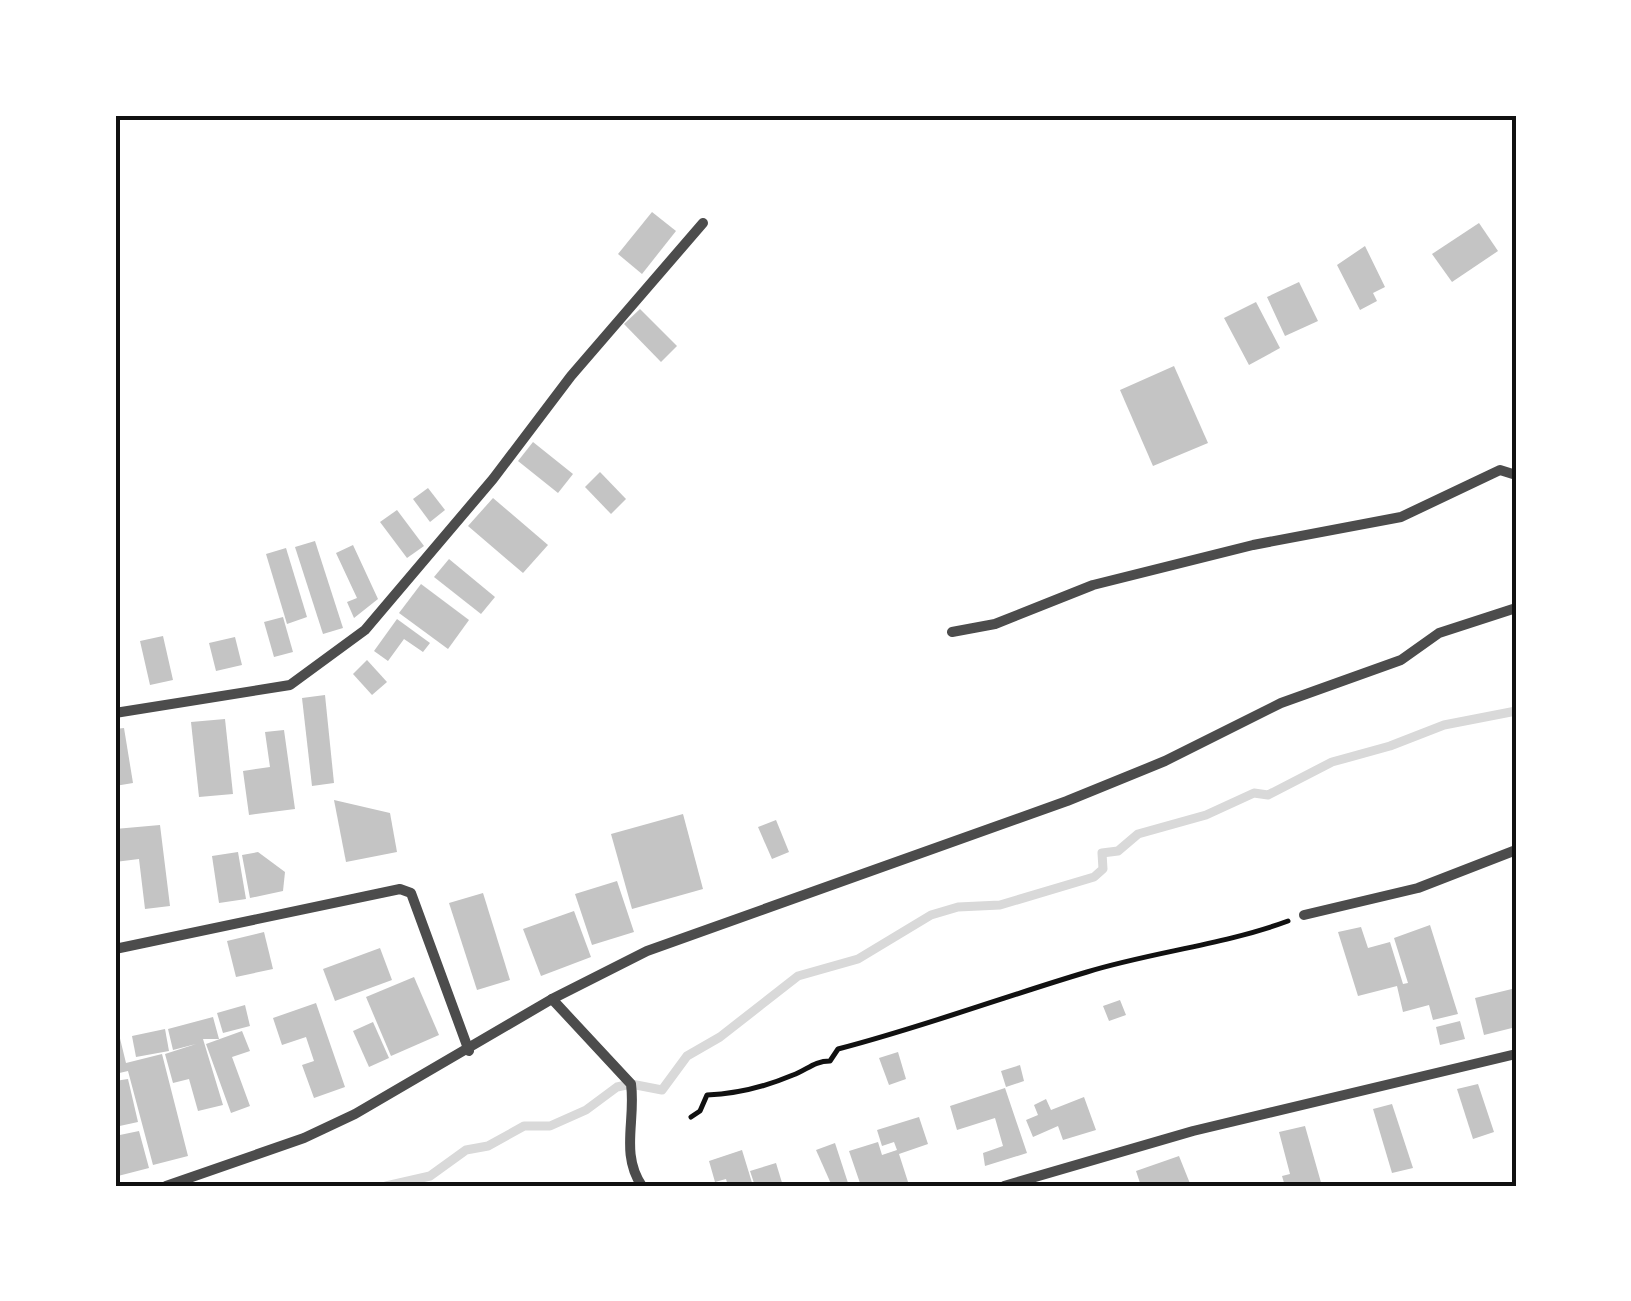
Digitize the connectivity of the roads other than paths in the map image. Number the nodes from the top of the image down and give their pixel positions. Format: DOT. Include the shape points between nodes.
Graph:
graph roads {
  1 [pos="704,223"];
  2 [pos="1516,475"];
  3 [pos="1516,608"];
  4 [pos="952,632"];
  5 [pos="115,713"];
  6 [pos="1516,850"];
  7 [pos="1304,915"];
  8 [pos="115,949"];
  9 [pos="552,999"];
  10 [pos="469,1051"];
  11 [pos="1516,1054"];
  12 [pos="166,1186"];
  13 [pos="642,1186"];
  14 [pos="1004,1186"];
  1 -- 5 [label="street" via="366,630 290,685"];
  2 -- 4 [label="street" via="1500,470 1401,517 1094,585 994,624"];
  3 -- 9 [label="street" via="1439,633 1401,660 1281,703 1066,801 647,951"];
  6 -- 7 [label="street" via="1418,888"];
  8 -- 10 [label="street" via="400,888 411,893"];
  9 -- 10 [label="street"];
  9 -- 13 [label="street" via="631,1084 627,1146"];
  10 -- 12 [label="street" via="304,1138"];
  11 -- 14 [label="street" via="1194,1131"];
}
